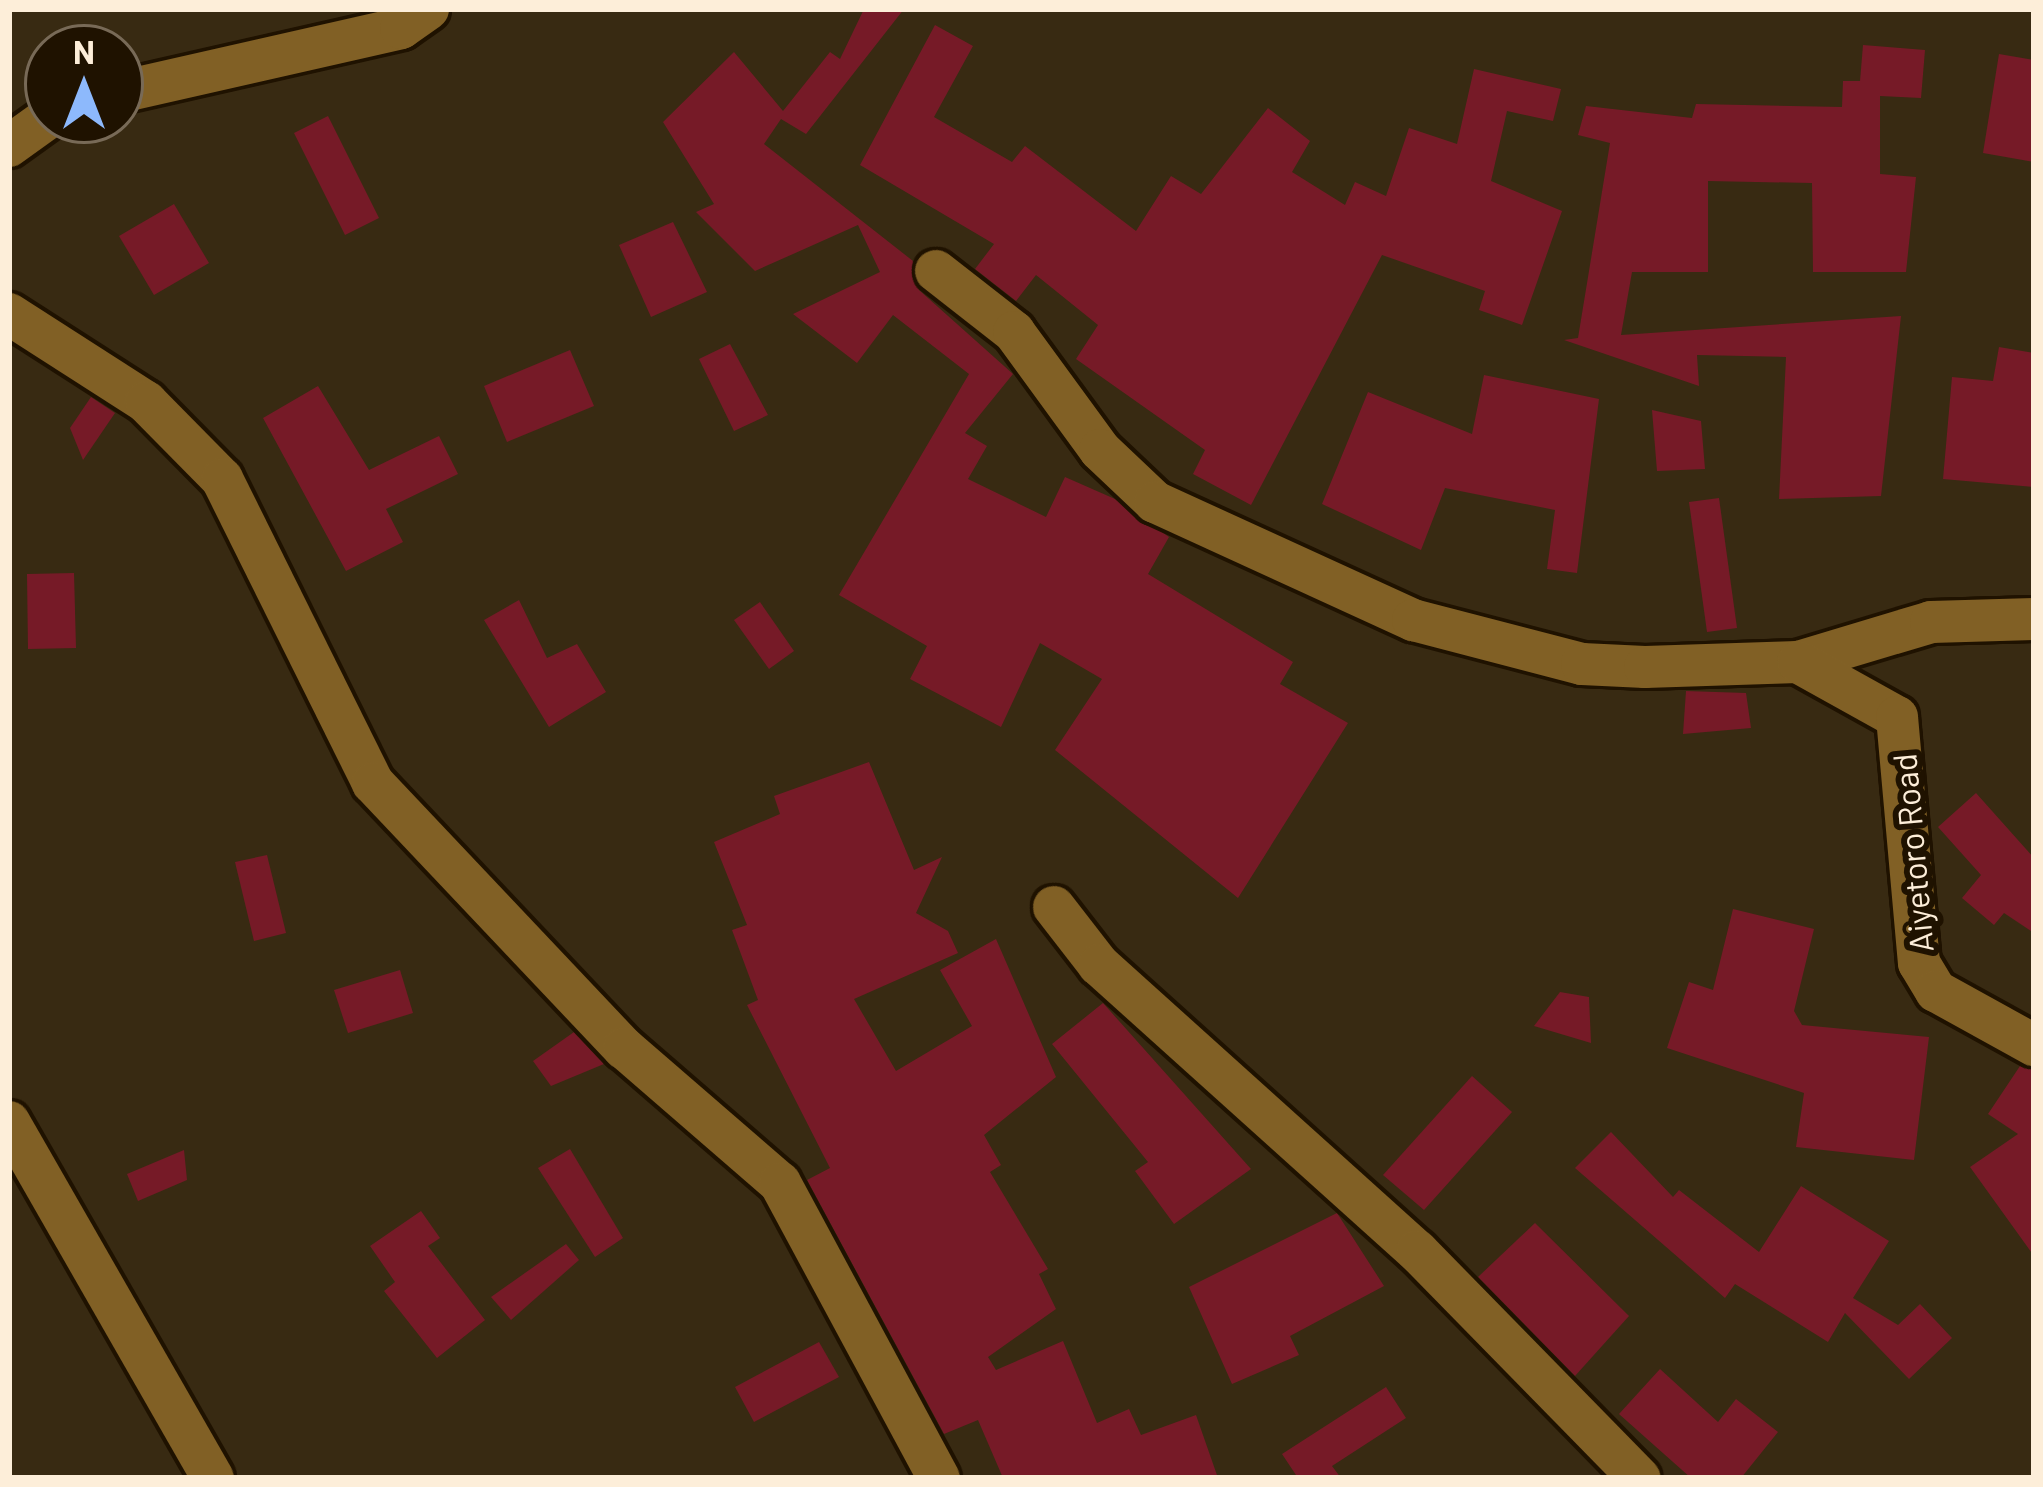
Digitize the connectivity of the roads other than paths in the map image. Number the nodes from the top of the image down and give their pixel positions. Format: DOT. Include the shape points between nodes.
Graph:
graph roads {
  1 [pos="428,9"];
  2 [pos="144,87"];
  3 [pos="936,271"];
  4 [pos="9,314"];
  5 [pos="2034,619"];
  6 [pos="1798,662"];
  7 [pos="1054,907"];
  8 [pos="2034,1045"];
  9 [pos="9,1122"];
  10 [pos="213,1478"];
  11 [pos="939,1478"];
  12 [pos="1639,1478"];
  1 -- 2 [label="street" via="401,28"];
  3 -- 6 [label="street" via="1014,332 1100,450 1155,502 1229,543 1413,620 1582,664"];
  4 -- 11 [label="street" via="146,402 222,479 373,783 624,1048 780,1183"];
  5 -- 6 [label="street" via="1931,622"];
  6 -- 8 [label="street, Aiyetoro Road" via="1897,717 1919,963 1936,991"];
  7 -- 12 [label="street" via="1099,964 1417,1251"];
  9 -- 10 [label="street"];
}
